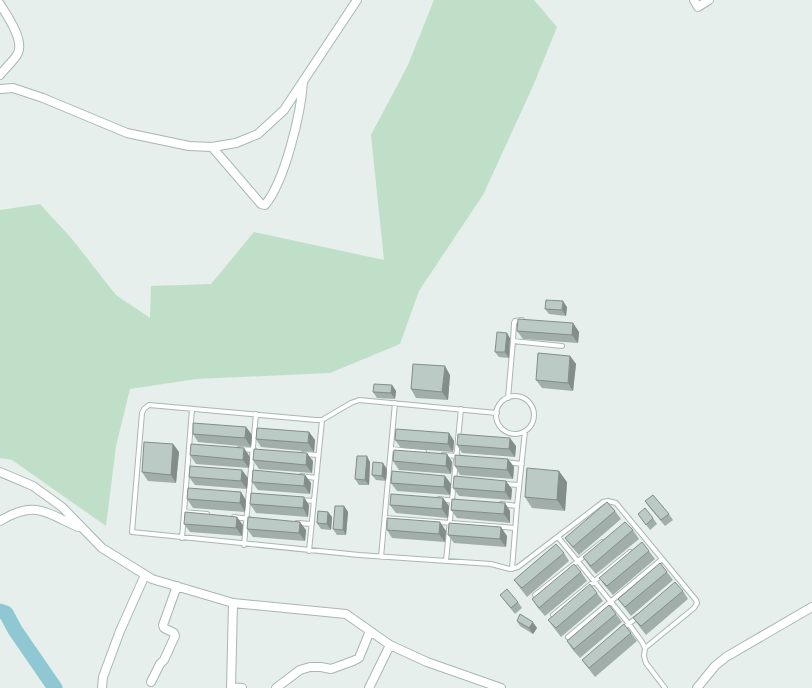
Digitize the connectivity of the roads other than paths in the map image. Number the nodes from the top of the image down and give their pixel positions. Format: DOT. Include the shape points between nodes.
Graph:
graph roads {
  1 [pos="357,0"];
  2 [pos="694,0"];
  3 [pos="709,0"];
  4 [pos="0,4"];
  5 [pos="0,75"];
  6 [pos="303,81"];
  7 [pos="0,89"];
  8 [pos="212,147"];
  9 [pos="526,320"];
  10 [pos="513,341"];
  11 [pos="562,346"];
  12 [pos="508,398"];
  13 [pos="395,403"];
  14 [pos="192,409"];
  15 [pos="461,409"];
  16 [pos="497,413"];
  17 [pos="256,414"];
  18 [pos="322,420"];
  19 [pos="525,431"];
  20 [pos="189,444"];
  21 [pos="196,445"];
  22 [pos="232,448"];
  23 [pos="391,448"];
  24 [pos="253,450"];
  25 [pos="260,451"];
  26 [pos="427,453"];
  27 [pos="297,454"];
  28 [pos="434,454"];
  29 [pos="318,455"];
  30 [pos="456,456"];
  31 [pos="464,457"];
  32 [pos="500,461"];
  33 [pos="522,464"];
  34 [pos="187,467"];
  35 [pos="194,468"];
  36 [pos="0,472"];
  37 [pos="244,472"];
  38 [pos="389,472"];
  39 [pos="396,472"];
  40 [pos="251,473"];
  41 [pos="258,473"];
  42 [pos="295,476"];
  43 [pos="316,478"];
  44 [pos="447,478"];
  45 [pos="454,479"];
  46 [pos="461,480"];
  47 [pos="497,483"];
  48 [pos="519,485"];
  49 [pos="185,490"];
  50 [pos="193,491"];
  51 [pos="387,494"];
  52 [pos="394,494"];
  53 [pos="241,495"];
  54 [pos="249,496"];
  55 [pos="256,496"];
  56 [pos="430,498"];
  57 [pos="292,499"];
  58 [pos="314,500"];
  59 [pos="452,500"];
  60 [pos="459,501"];
  61 [pos="495,504"];
  62 [pos="517,506"];
  63 [pos="184,512"];
  64 [pos="215,515"];
  65 [pos="231,517"];
  66 [pos="385,518"];
  67 [pos="247,519"];
  68 [pos="254,520"];
  69 [pos="0,521"];
  70 [pos="290,522"];
  71 [pos="450,523"];
  72 [pos="312,524"];
  73 [pos="83,528"];
  74 [pos="515,528"];
  75 [pos="558,537"];
  76 [pos="182,538"];
  77 [pos="646,538"];
  78 [pos="606,539"];
  79 [pos="641,542"];
  80 [pos="244,544"];
  81 [pos="310,551"];
  82 [pos="631,551"];
  83 [pos="381,557"];
  84 [pos="662,559"];
  85 [pos="446,561"];
  86 [pos="577,561"];
  87 [pos="512,569"];
  88 [pos="145,575"];
  89 [pos="594,581"];
  90 [pos="177,586"];
  91 [pos="535,595"];
  92 [pos="610,602"];
  93 [pos="233,603"];
  94 [pos="812,607"];
  95 [pos="640,614"];
  96 [pos="553,616"];
  97 [pos="629,624"];
  98 [pos="370,631"];
  99 [pos="617,634"];
  100 [pos="568,637"];
  101 [pos="390,645"];
  102 [pos="645,648"];
  103 [pos="151,682"];
  104 [pos="232,687"];
  105 [pos="102,688"];
  106 [pos="242,688"];
  107 [pos="276,688"];
  108 [pos="369,688"];
  109 [pos="501,688"];
  110 [pos="665,688"];
  111 [pos="696,688"];
  1 -- 6 [label="street"];
  2 -- 3 [label="street" via="698,7"];
  4 -- 5 [label="street" via="20,45 18,54"];
  6 -- 8 [label="street" via="284,110 258,134 236,143"];
  6 -- 8 [label="street" via="302,100 284,168 265,205 261,204"];
  7 -- 8 [label="street" via="13,88 43,98 127,133 189,146"];
  9 -- 10 [label="lane" via="515,321"];
  10 -- 11 [label="lane"];
  10 -- 12 [label="lane"];
  12 -- 16 [label="lane"];
  12 -- 19 [label="lane" via="521,398 531,405 534,417"];
  13 -- 15 [label="lane"];
  13 -- 18 [label="lane" via="359,400"];
  13 -- 23 [label="lane"];
  14 -- 17 [label="lane"];
  14 -- 20 [label="lane"];
  14 -- 76 [label="lane" via="149,405 144,408 131,529 136,534"];
  15 -- 16 [label="lane"];
  15 -- 30 [label="lane"];
  16 -- 19 [label="lane" via="499,425 505,431 513,434"];
  17 -- 18 [label="lane"];
  17 -- 24 [label="lane"];
  18 -- 29 [label="lane"];
  19 -- 33 [label="lane"];
  20 -- 21 [label="lane"];
  20 -- 34 [label="lane"];
  22 -- 24 [label="lane"];
  23 -- 26 [label="lane"];
  23 -- 38 [label="lane"];
  24 -- 25 [label="lane"];
  24 -- 40 [label="lane"];
  27 -- 29 [label="lane"];
  28 -- 30 [label="lane"];
  29 -- 43 [label="lane"];
  30 -- 31 [label="lane"];
  30 -- 45 [label="lane"];
  32 -- 33 [label="lane"];
  33 -- 48 [label="lane"];
  34 -- 35 [label="lane"];
  34 -- 49 [label="lane"];
  36 -- 73 [label="street" via="34,486 62,507"];
  37 -- 40 [label="lane"];
  38 -- 39 [label="lane"];
  38 -- 51 [label="lane"];
  40 -- 41 [label="lane"];
  40 -- 54 [label="lane"];
  42 -- 43 [label="lane"];
  43 -- 58 [label="lane"];
  44 -- 45 [label="lane"];
  45 -- 46 [label="lane"];
  45 -- 59 [label="lane"];
  47 -- 48 [label="lane"];
  48 -- 62 [label="lane"];
  49 -- 50 [label="lane"];
  49 -- 63 [label="lane"];
  51 -- 52 [label="lane"];
  51 -- 66 [label="lane"];
  53 -- 54 [label="lane"];
  54 -- 55 [label="lane"];
  54 -- 67 [label="lane"];
  56 -- 59 [label="lane"];
  57 -- 58 [label="lane"];
  58 -- 72 [label="lane"];
  59 -- 60 [label="lane"];
  59 -- 71 [label="lane"];
  61 -- 62 [label="lane"];
  62 -- 74 [label="lane"];
  63 -- 64 [label="lane"];
  63 -- 76 [label="lane"];
  65 -- 67 [label="lane"];
  66 -- 71 [label="lane"];
  66 -- 83 [label="lane"];
  67 -- 68 [label="lane"];
  67 -- 80 [label="lane"];
  69 -- 73 [label="street" via="21,510 34,509"];
  70 -- 72 [label="lane"];
  71 -- 74 [label="lane"];
  71 -- 85 [label="lane"];
  72 -- 81 [label="lane"];
  73 -- 88 [label="street" via="102,548"];
  74 -- 87 [label="lane"];
  75 -- 77 [label="lane" via="603,502 608,501 616,503 628,521"];
  75 -- 86 [label="lane"];
  75 -- 87 [label="lane"];
  76 -- 80 [label="lane"];
  77 -- 79 [label="lane"];
  77 -- 84 [label="lane"];
  78 -- 86 [label="lane"];
  80 -- 81 [label="lane"];
  81 -- 83 [label="lane"];
  82 -- 89 [label="lane"];
  83 -- 85 [label="lane"];
  84 -- 92 [label="lane"];
  84 -- 102 [label="lane" via="697,603"];
  85 -- 87 [label="lane" via="491,564"];
  86 -- 89 [label="lane"];
  86 -- 91 [label="lane"];
  88 -- 90 [label="street"];
  88 -- 105 [label="street" via="120,631 103,677"];
  89 -- 92 [label="lane"];
  89 -- 96 [label="lane"];
  90 -- 93 [label="street"];
  90 -- 103 [label="street" via="164,625 164,628 175,636"];
  92 -- 97 [label="lane"];
  92 -- 100 [label="lane"];
  93 -- 98 [label="street" via="346,614"];
  93 -- 104 [label="street"];
  94 -- 111 [label="street" via="726,657"];
  95 -- 97 [label="lane"];
  97 -- 99 [label="lane"];
  97 -- 102 [label="lane"];
  98 -- 101 [label="street"];
  98 -- 107 [label="street" via="359,658 331,669 321,666 300,670"];
  101 -- 108 [label="street"];
  101 -- 109 [label="street" via="426,662"];
  102 -- 110 [label="lane" via="646,663"];
  104 -- 106 [label="street"];
}
